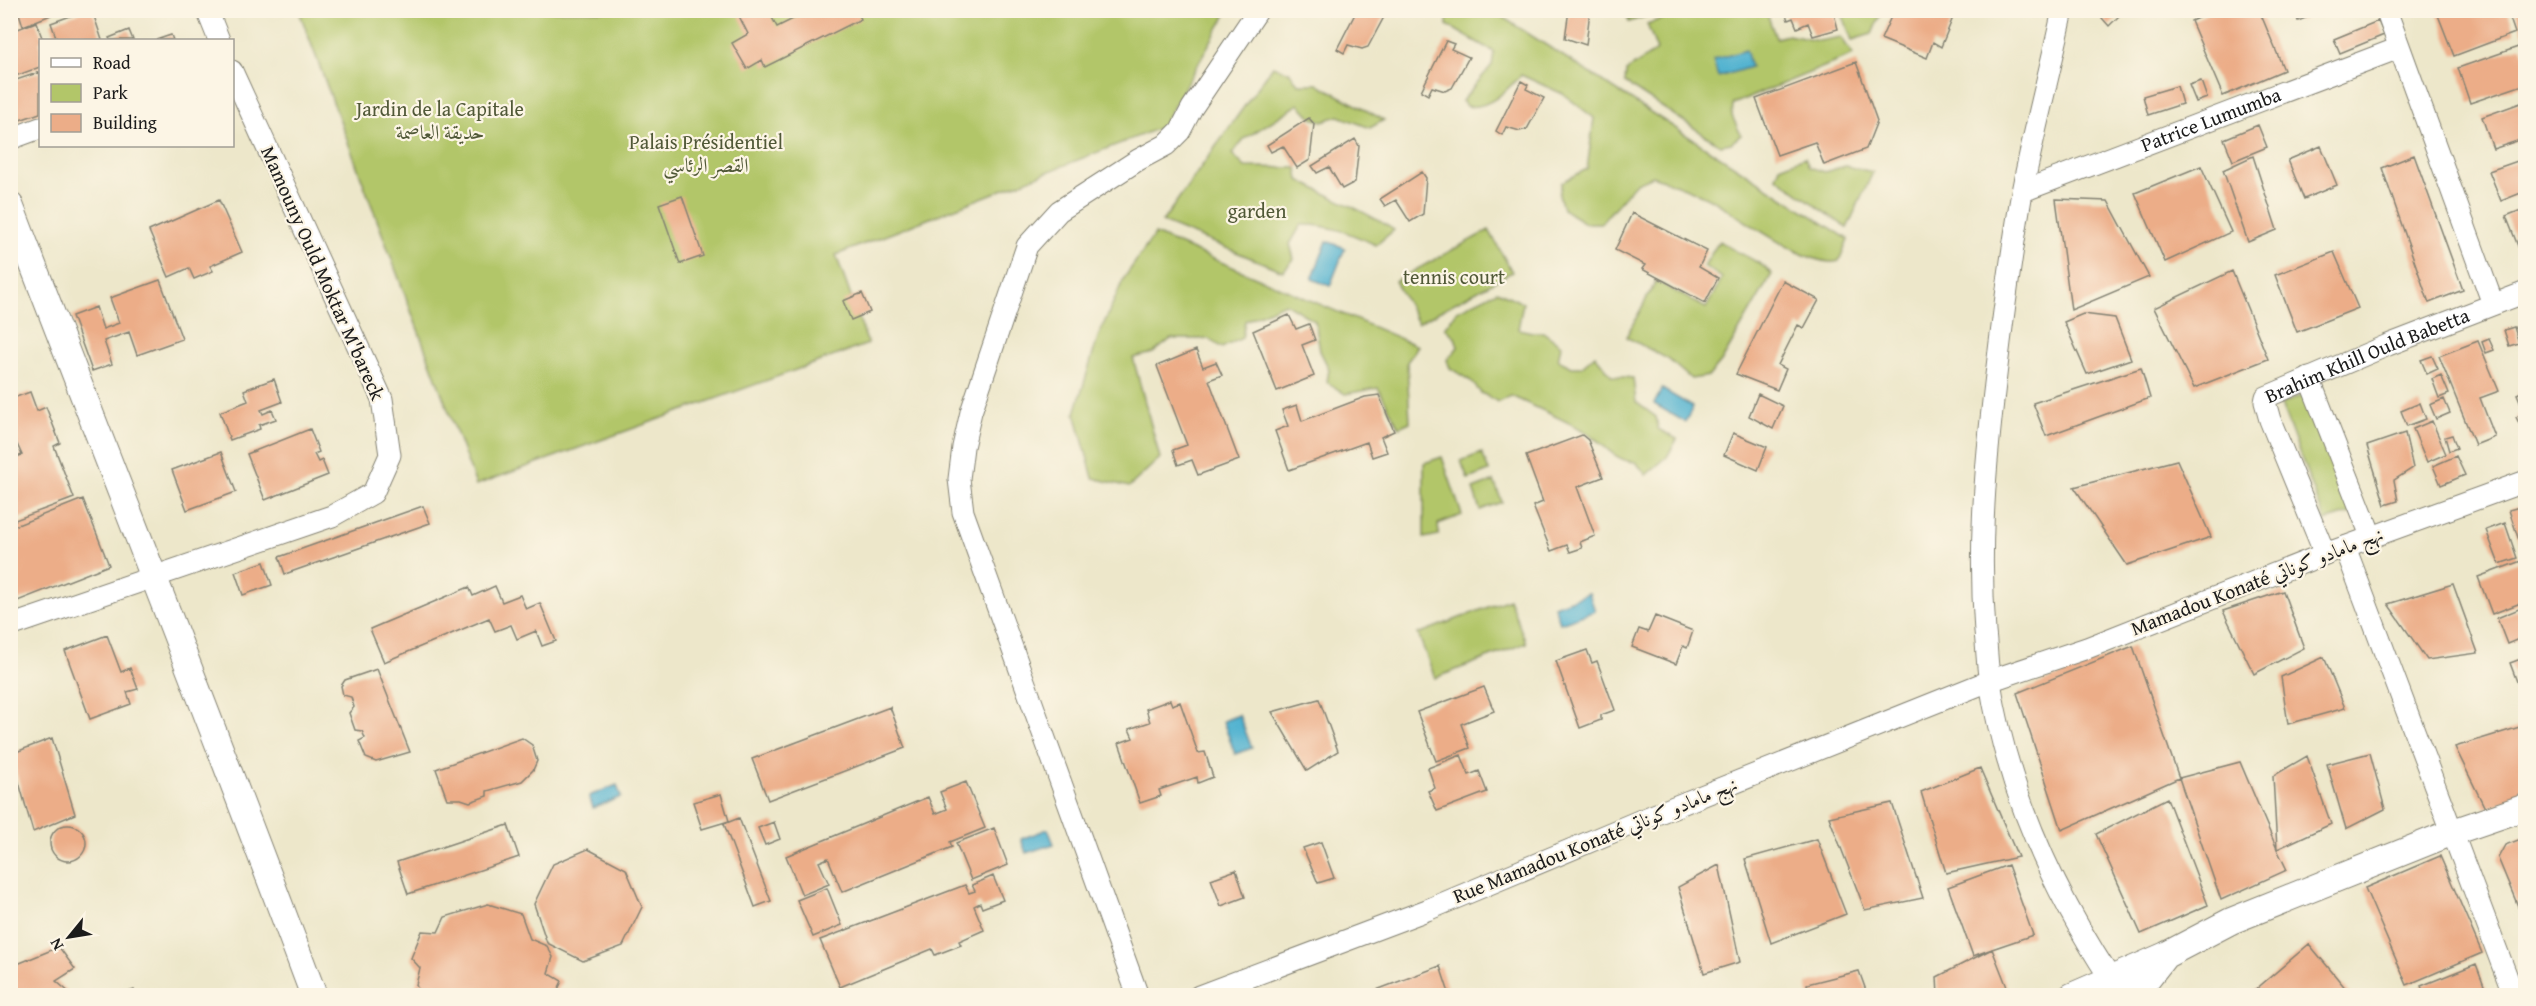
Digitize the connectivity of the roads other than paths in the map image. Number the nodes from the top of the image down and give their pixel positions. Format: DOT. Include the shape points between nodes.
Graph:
graph roads {
  1 [pos="207,10"];
  2 [pos="1258,10"];
  3 [pos="2063,10"];
  4 [pos="2386,10"];
  5 [pos="219,39"];
  6 [pos="2399,48"];
  7 [pos="234,74"];
  8 [pos="39,128"];
  9 [pos="10,139"];
  10 [pos="2023,191"];
  11 [pos="10,205"];
  12 [pos="2526,292"];
  13 [pos="2493,304"];
  14 [pos="2309,378"];
  15 [pos="2526,481"];
  16 [pos="2371,536"];
  17 [pos="2335,550"];
  18 [pos="152,577"];
  19 [pos="10,626"];
  20 [pos="1989,681"];
  21 [pos="2526,807"];
  22 [pos="2453,832"];
  23 [pos="2166,955"];
  24 [pos="2117,987"];
  25 [pos="314,996"];
  26 [pos="1138,996"];
  27 [pos="1199,996"];
  28 [pos="2072,996"];
  29 [pos="2130,996"];
  30 [pos="2514,996"];
  1 -- 5 [label="street"];
  2 -- 26 [label="street" via="1180,131 1166,145 1059,211 1027,246 971,412 959,479 963,512"];
  3 -- 10 [label="street"];
  4 -- 6 [label="street"];
  6 -- 10 [label="street, Patrice Lumumba"];
  6 -- 13 [label="street"];
  7 -- 18 [label="street, Mamouny Ould Moktar M'bareck" via="382,399 390,455 373,493 332,516"];
  8 -- 9 [label="street"];
  10 -- 20 [label="street" via="2004,308 1981,534"];
  11 -- 18 [label="street"];
  12 -- 13 [label="street, Brahim Khill Ould Babetta"];
  13 -- 14 [label="street, Brahim Khill Ould Babetta"];
  14 -- 16 [label="street"];
  14 -- 17 [label="street, Brahim Khill Ould Babetta" via="2270,393 2265,402 2270,420"];
  15 -- 16 [label="street, Mamadou Konaté نهج مامادو كوناتي"];
  16 -- 17 [label="street, Mamadou Konaté نهج مامادو كوناتي"];
  17 -- 20 [label="street, Mamadou Konaté نهج مامادو كوناتي" via="2087,648"];
  17 -- 22 [label="street"];
  18 -- 19 [label="street, Mamouny Ould Moktar M'bareck"];
  18 -- 25 [label="street" via="199,689"];
  20 -- 24 [label="street" via="2003,743 2046,866 2083,936"];
  20 -- 27 [label="street, Rue Mamadou Konaté نهج مامادو كوناتي" via="1427,910"];
  21 -- 22 [label="street"];
  22 -- 23 [label="street" via="2231,921"];
  22 -- 30 [label="street"];
  23 -- 24 [label="street"];
  23 -- 29 [label="street"];
  24 -- 28 [label="street"];
}
